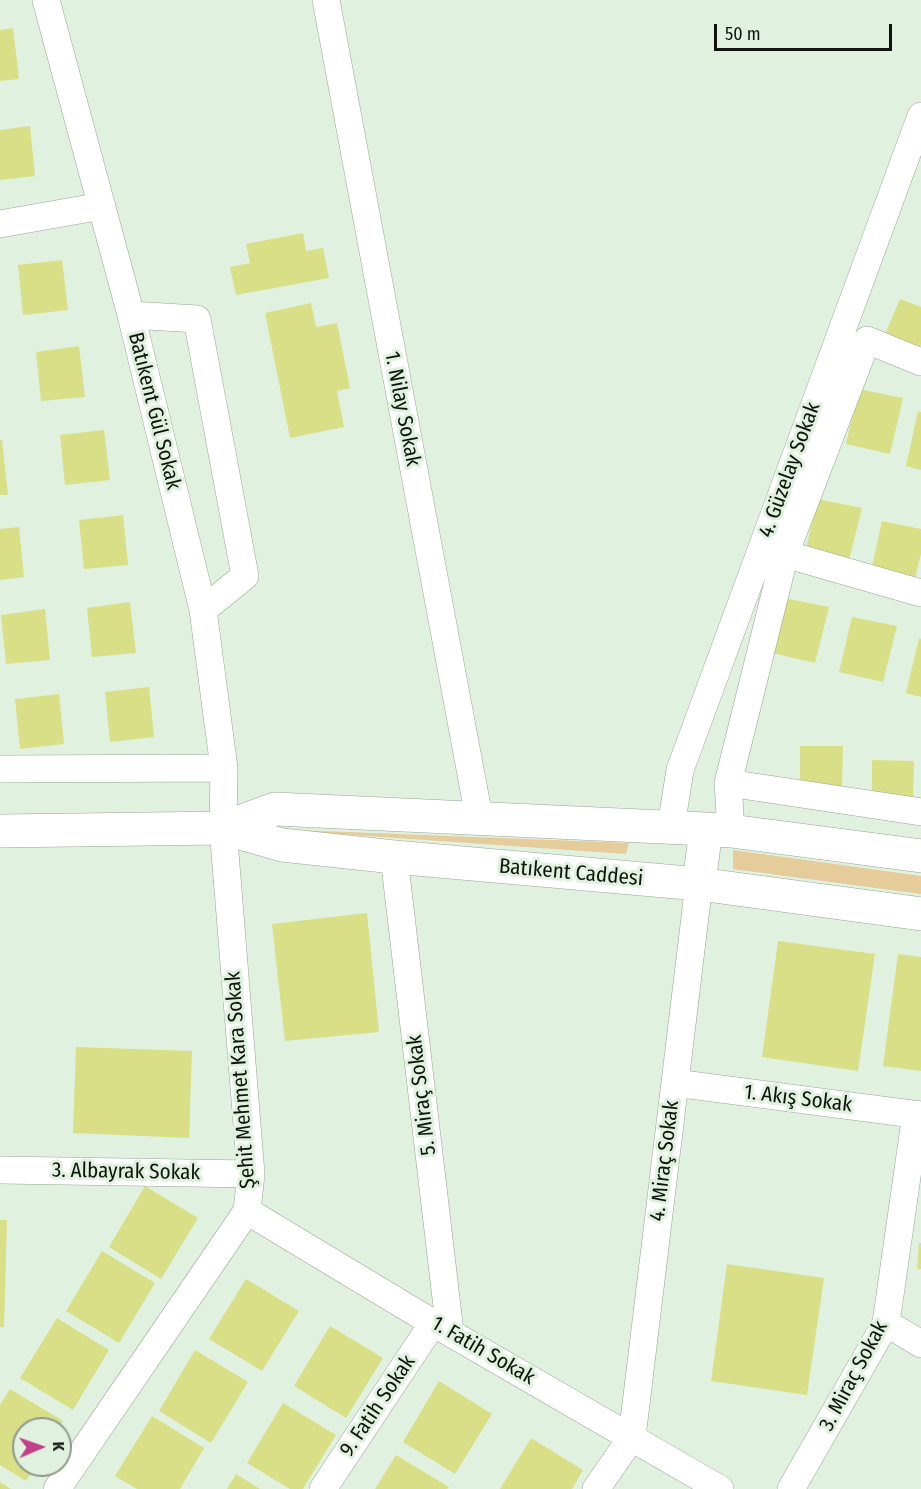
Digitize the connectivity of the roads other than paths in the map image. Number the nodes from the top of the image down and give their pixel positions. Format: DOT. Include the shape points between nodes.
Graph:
graph roads {
  1 [pos="46,0"];
  2 [pos="326,0"];
  3 [pos="921,116"];
  4 [pos="102,206"];
  5 [pos="0,224"];
  6 [pos="131,315"];
  7 [pos="921,362"];
  8 [pos="785,554"];
  9 [pos="921,593"];
  10 [pos="203,610"];
  11 [pos="224,768"];
  12 [pos="0,769"];
  13 [pos="728,783"];
  14 [pos="921,812"];
  15 [pos="478,818"];
  16 [pos="670,827"];
  17 [pos="223,828"];
  18 [pos="718,830"];
  19 [pos="0,831"];
  20 [pos="921,856"];
  21 [pos="394,857"];
  22 [pos="699,885"];
  23 [pos="921,914"];
  24 [pos="675,1083"];
  25 [pos="919,1115"];
  26 [pos="0,1170"];
  27 [pos="251,1174"];
  28 [pos="247,1211"];
  29 [pos="886,1323"];
  30 [pos="442,1328"];
  31 [pos="921,1344"];
  32 [pos="632,1437"];
  33 [pos="57,1489"];
  34 [pos="323,1489"];
  35 [pos="596,1489"];
  36 [pos="720,1489"];
  37 [pos="791,1489"];
  1 -- 4 [label="street, Batıkent Gül Sokak"];
  2 -- 15 [label="street, 1. Nilay Sokak"];
  3 -- 16 [label="street, 4. Güzelay Sokak" via="680,770"];
  4 -- 5 [label="street"];
  4 -- 6 [label="street, Batıkent Gül Sokak"];
  6 -- 10 [label="street, Batıkent Gül Sokak"];
  6 -- 10 [label="street" via="197,319 245,576"];
  7 -- 8 [label="street" via="867,340"];
  8 -- 9 [label="street"];
  8 -- 13 [label="street"];
  10 -- 11 [label="street, Batıkent Gül Sokak"];
  11 -- 12 [label="street"];
  11 -- 17 [label="street, Batıkent Gül Sokak"];
  13 -- 14 [label="street"];
  13 -- 18 [label="street"];
  15 -- 16 [label="street, Batıkent Caddesi"];
  15 -- 17 [label="street, Batıkent Caddesi" via="275,809"];
  16 -- 18 [label="street, Batıkent Caddesi"];
  17 -- 19 [label="street, Batıkent Caddesi"];
  17 -- 21 [label="street, Batıkent Caddesi" via="282,845"];
  17 -- 27 [label="street, Şehit Mehmet Kara Sokak"];
  18 -- 20 [label="street, Batıkent Caddesi"];
  18 -- 22 [label="street"];
  21 -- 22 [label="street, Batıkent Caddesi"];
  21 -- 30 [label="street, 5. Miraç Sokak"];
  22 -- 23 [label="street, Batıkent Caddesi"];
  22 -- 24 [label="street, 4. Miraç Sokak"];
  24 -- 25 [label="street, 1. Akış Sokak"];
  24 -- 32 [label="street, 4. Miraç Sokak"];
  25 -- 29 [label="street, 3. Miraç Sokak"];
  26 -- 27 [label="street, 3. Albayrak Sokak"];
  27 -- 28 [label="street, Şehit Mehmet Kara Sokak"];
  28 -- 30 [label="street, 1. Fatih Sokak"];
  28 -- 33 [label="street, Şehit Mehmet Kara Sokak"];
  29 -- 31 [label="street"];
  29 -- 37 [label="street, 3. Miraç Sokak"];
  30 -- 32 [label="street, 1. Fatih Sokak"];
  30 -- 34 [label="street, 9. Fatih Sokak"];
  32 -- 35 [label="street"];
  32 -- 36 [label="street, 1. Fatih Sokak"];
}
